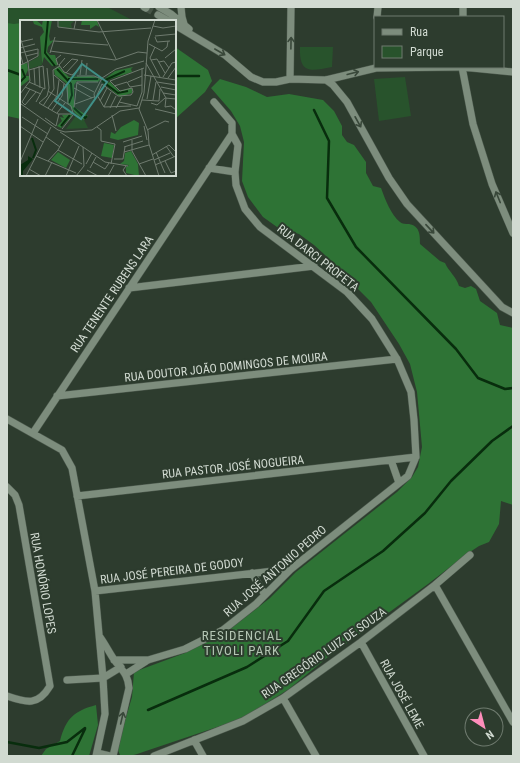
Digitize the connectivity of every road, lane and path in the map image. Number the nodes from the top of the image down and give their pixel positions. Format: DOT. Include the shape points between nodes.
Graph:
graph roads {
  1 [pos="181,7"];
  2 [pos="292,7"];
  3 [pos="159,11"];
  4 [pos="168,20"];
  5 [pos="176,26"];
  6 [pos="186,26"];
  7 [pos="204,43"];
  8 [pos="374,68"];
  9 [pos="461,68"];
  10 [pos="471,68"];
  11 [pos="513,72"];
  12 [pos="290,79"];
  13 [pos="326,80"];
  14 [pos="214,102"];
  15 [pos="232,134"];
  16 [pos="209,168"];
  17 [pos="235,172"];
  18 [pos="513,233"];
  19 [pos="314,266"];
  20 [pos="129,288"];
  21 [pos="513,314"];
  22 [pos="397,359"];
  23 [pos="57,396"];
  24 [pos="7,419"];
  25 [pos="33,433"];
  26 [pos="416,457"];
  27 [pos="391,460"];
  28 [pos="399,483"];
  29 [pos="7,487"];
  30 [pos="77,496"];
  31 [pos="470,555"];
  32 [pos="291,569"];
  33 [pos="252,573"];
  34 [pos="435,585"];
  35 [pos="95,591"];
  36 [pos="265,595"];
  37 [pos="99,634"];
  38 [pos="361,642"];
  39 [pos="114,660"];
  40 [pos="148,660"];
  41 [pos="121,667"];
  42 [pos="126,674"];
  43 [pos="103,678"];
  44 [pos="67,680"];
  45 [pos="7,696"];
  46 [pos="282,698"];
  47 [pos="513,722"];
  48 [pos="194,740"];
  49 [pos="97,755"];
  50 [pos="112,756"];
  51 [pos="154,756"];
  52 [pos="203,756"];
  53 [pos="316,756"];
  54 [pos="424,756"];
  1 -- 6 [label="street"];
  12 -- 2 [label="street, one-way"];
  3 -- 4 [label="street"];
  3 -- 6 [label="street" via="171,14"];
  5 -- 7 [label="street"];
  6 -- 7 [label="street"];
  7 -- 12 [label="street, one-way" via="226,55 251,77 263,82"];
  13 -- 8 [label="street, one-way"];
  18 -- 9 [label="street, one-way" via="492,184 473,124"];
  10 -- 11 [label="street"];
  12 -- 13 [label="street"];
  13 -- 21 [label="street, one-way" via="347,102 389,178 407,204 502,307"];
  14 -- 15 [label="street, RUA DARCI PROFETA" via="232,123"];
  15 -- 16 [label="street, RUA TENENTE RUBENS LARA"];
  15 -- 17 [label="street, RUA DARCI PROFETA" via="238,145"];
  16 -- 17 [label="street"];
  16 -- 20 [label="street, RUA TENENTE RUBENS LARA"];
  17 -- 19 [label="street, RUA DARCI PROFETA" via="236,185 245,209 260,227"];
  19 -- 20 [label="street"];
  19 -- 22 [label="street, RUA DARCI PROFETA" via="347,292 372,319"];
  20 -- 23 [label="street, RUA TENENTE RUBENS LARA"];
  22 -- 23 [label="street, RUA DOUTOR JOÃO DOMINGOS DE MOURA"];
  22 -- 26 [label="street, RUA DARCI PROFETA" via="411,392"];
  23 -- 25 [label="street, RUA TENENTE RUBENS LARA"];
  24 -- 25 [label="street"];
  25 -- 30 [label="street" via="62,450 72,468"];
  26 -- 27 [label="street, RUA PASTOR JOSÉ NOGUEIRA"];
  26 -- 28 [label="street, RUA JOSÉ ANTONIO PEDRO" via="408,476"];
  27 -- 28 [label="street"];
  27 -- 30 [label="street, RUA PASTOR JOSÉ NOGUEIRA"];
  28 -- 32 [label="street, RUA JOSÉ ANTONIO PEDRO"];
  29 -- 45 [label="street, RUA HONÓRIO LOPES" via="15,495 19,505 50,686 44,696 37,701 28,702"];
  30 -- 35 [label="street"];
  31 -- 34 [label="street, RUA GREGÓRIO LUIZ DE SOUZA"];
  32 -- 33 [label="street, RUA JOSÉ PEREIRA DE GODOY"];
  32 -- 36 [label="street, RUA JOSÉ ANTONIO PEDRO"];
  33 -- 35 [label="street, RUA JOSÉ PEREIRA DE GODOY"];
  33 -- 36 [label="street, RUA JOSÉ PEREIRA DE GODOY"];
  34 -- 38 [label="street, RUA GREGÓRIO LUIZ DE SOUZA"];
  34 -- 47 [label="street"];
  35 -- 37 [label="street"];
  36 -- 40 [label="street, RUA JOSÉ ANTONIO PEDRO" via="223,630 185,649"];
  37 -- 39 [label="street"];
  37 -- 43 [label="street"];
  38 -- 46 [label="street, RUA GREGÓRIO LUIZ DE SOUZA"];
  38 -- 54 [label="street, RUA JOSÉ LEME"];
  39 -- 40 [label="street, RUA JOSÉ ANTONIO PEDRO"];
  39 -- 41 [label="street"];
  40 -- 42 [label="street, RUA JOSÉ ANTONIO PEDRO"];
  41 -- 42 [label="street"];
  41 -- 43 [label="street"];
  50 -- 42 [label="street, one-way" via="129,688"];
  43 -- 44 [label="street"];
  43 -- 49 [label="street" via="105,714"];
  46 -- 48 [label="street, RUA GREGÓRIO LUIZ DE SOUZA" via="243,721"];
  46 -- 53 [label="street"];
  48 -- 51 [label="street, RUA GREGÓRIO LUIZ DE SOUZA"];
  48 -- 52 [label="street"];
  49 -- 50 [label="street"];
}
